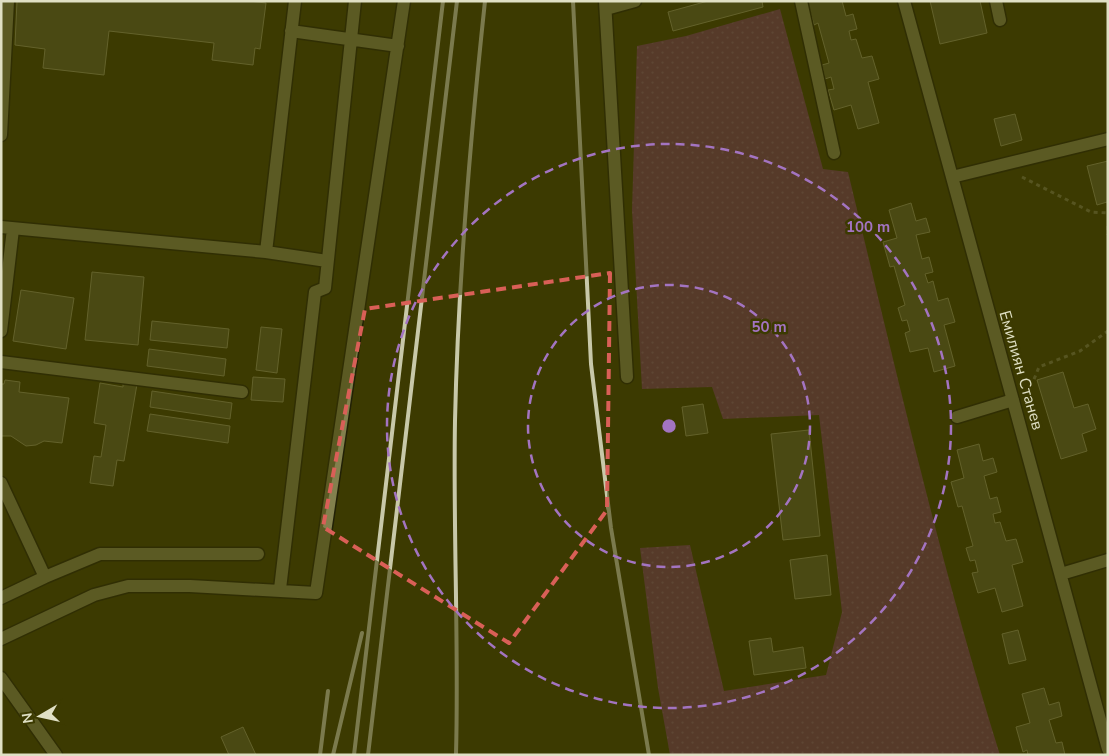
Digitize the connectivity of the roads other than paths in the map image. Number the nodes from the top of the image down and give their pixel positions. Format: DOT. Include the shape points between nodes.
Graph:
graph roads {
  1 [pos="8,1"];
  2 [pos="295,1"];
  3 [pos="355,1"];
  4 [pos="404,1"];
  5 [pos="635,1"];
  6 [pos="801,1"];
  7 [pos="904,1"];
  8 [pos="996,1"];
  9 [pos="605,5"];
  10 [pos="1000,20"];
  11 [pos="291,31"];
  12 [pos="350,40"];
  13 [pos="398,46"];
  14 [pos="1,135"];
  15 [pos="1108,139"];
  16 [pos="834,153"];
  17 [pos="952,177"];
  18 [pos="7,228"];
  19 [pos="266,252"];
  20 [pos="327,261"];
  21 [pos="1,331"];
  22 [pos="1,362"];
  23 [pos="627,377"];
  24 [pos="242,392"];
  25 [pos="1013,400"];
  26 [pos="957,417"];
  27 [pos="1,483"];
  28 [pos="258,554"];
  29 [pos="1108,560"];
  30 [pos="1061,574"];
  31 [pos="45,577"];
  32 [pos="280,589"];
  33 [pos="1,598"];
  34 [pos="1,639"];
  35 [pos="1,678"];
  36 [pos="1108,749"];
  37 [pos="56,755"];
  1 -- 14 [label="street"];
  2 -- 11 [label="street"];
  3 -- 12 [label="street"];
  4 -- 13 [label="street"];
  5 -- 9 [label="street"];
  6 -- 16 [label="street"];
  7 -- 17 [label="street, Емилиян Станев"];
  8 -- 10 [label="street"];
  9 -- 23 [label="street"];
  11 -- 12 [label="street"];
  11 -- 19 [label="street"];
  12 -- 13 [label="street"];
  12 -- 20 [label="street"];
  13 -- 32 [label="street" via="316,593"];
  15 -- 17 [label="street"];
  17 -- 25 [label="street, Емилиян Станев"];
  18 -- 19 [label="street"];
  18 -- 21 [label="street"];
  19 -- 20 [label="street"];
  20 -- 32 [label="street" via="325,288 315,292"];
  22 -- 24 [label="street"];
  25 -- 26 [label="street"];
  25 -- 30 [label="street, Емилиян Станев"];
  27 -- 31 [label="street"];
  28 -- 31 [label="street" via="100,554"];
  29 -- 30 [label="street"];
  30 -- 36 [label="street, Емилиян Станев"];
  31 -- 33 [label="street"];
  32 -- 34 [label="street" via="128,586 94,595"];
  35 -- 37 [label="street"];
}
